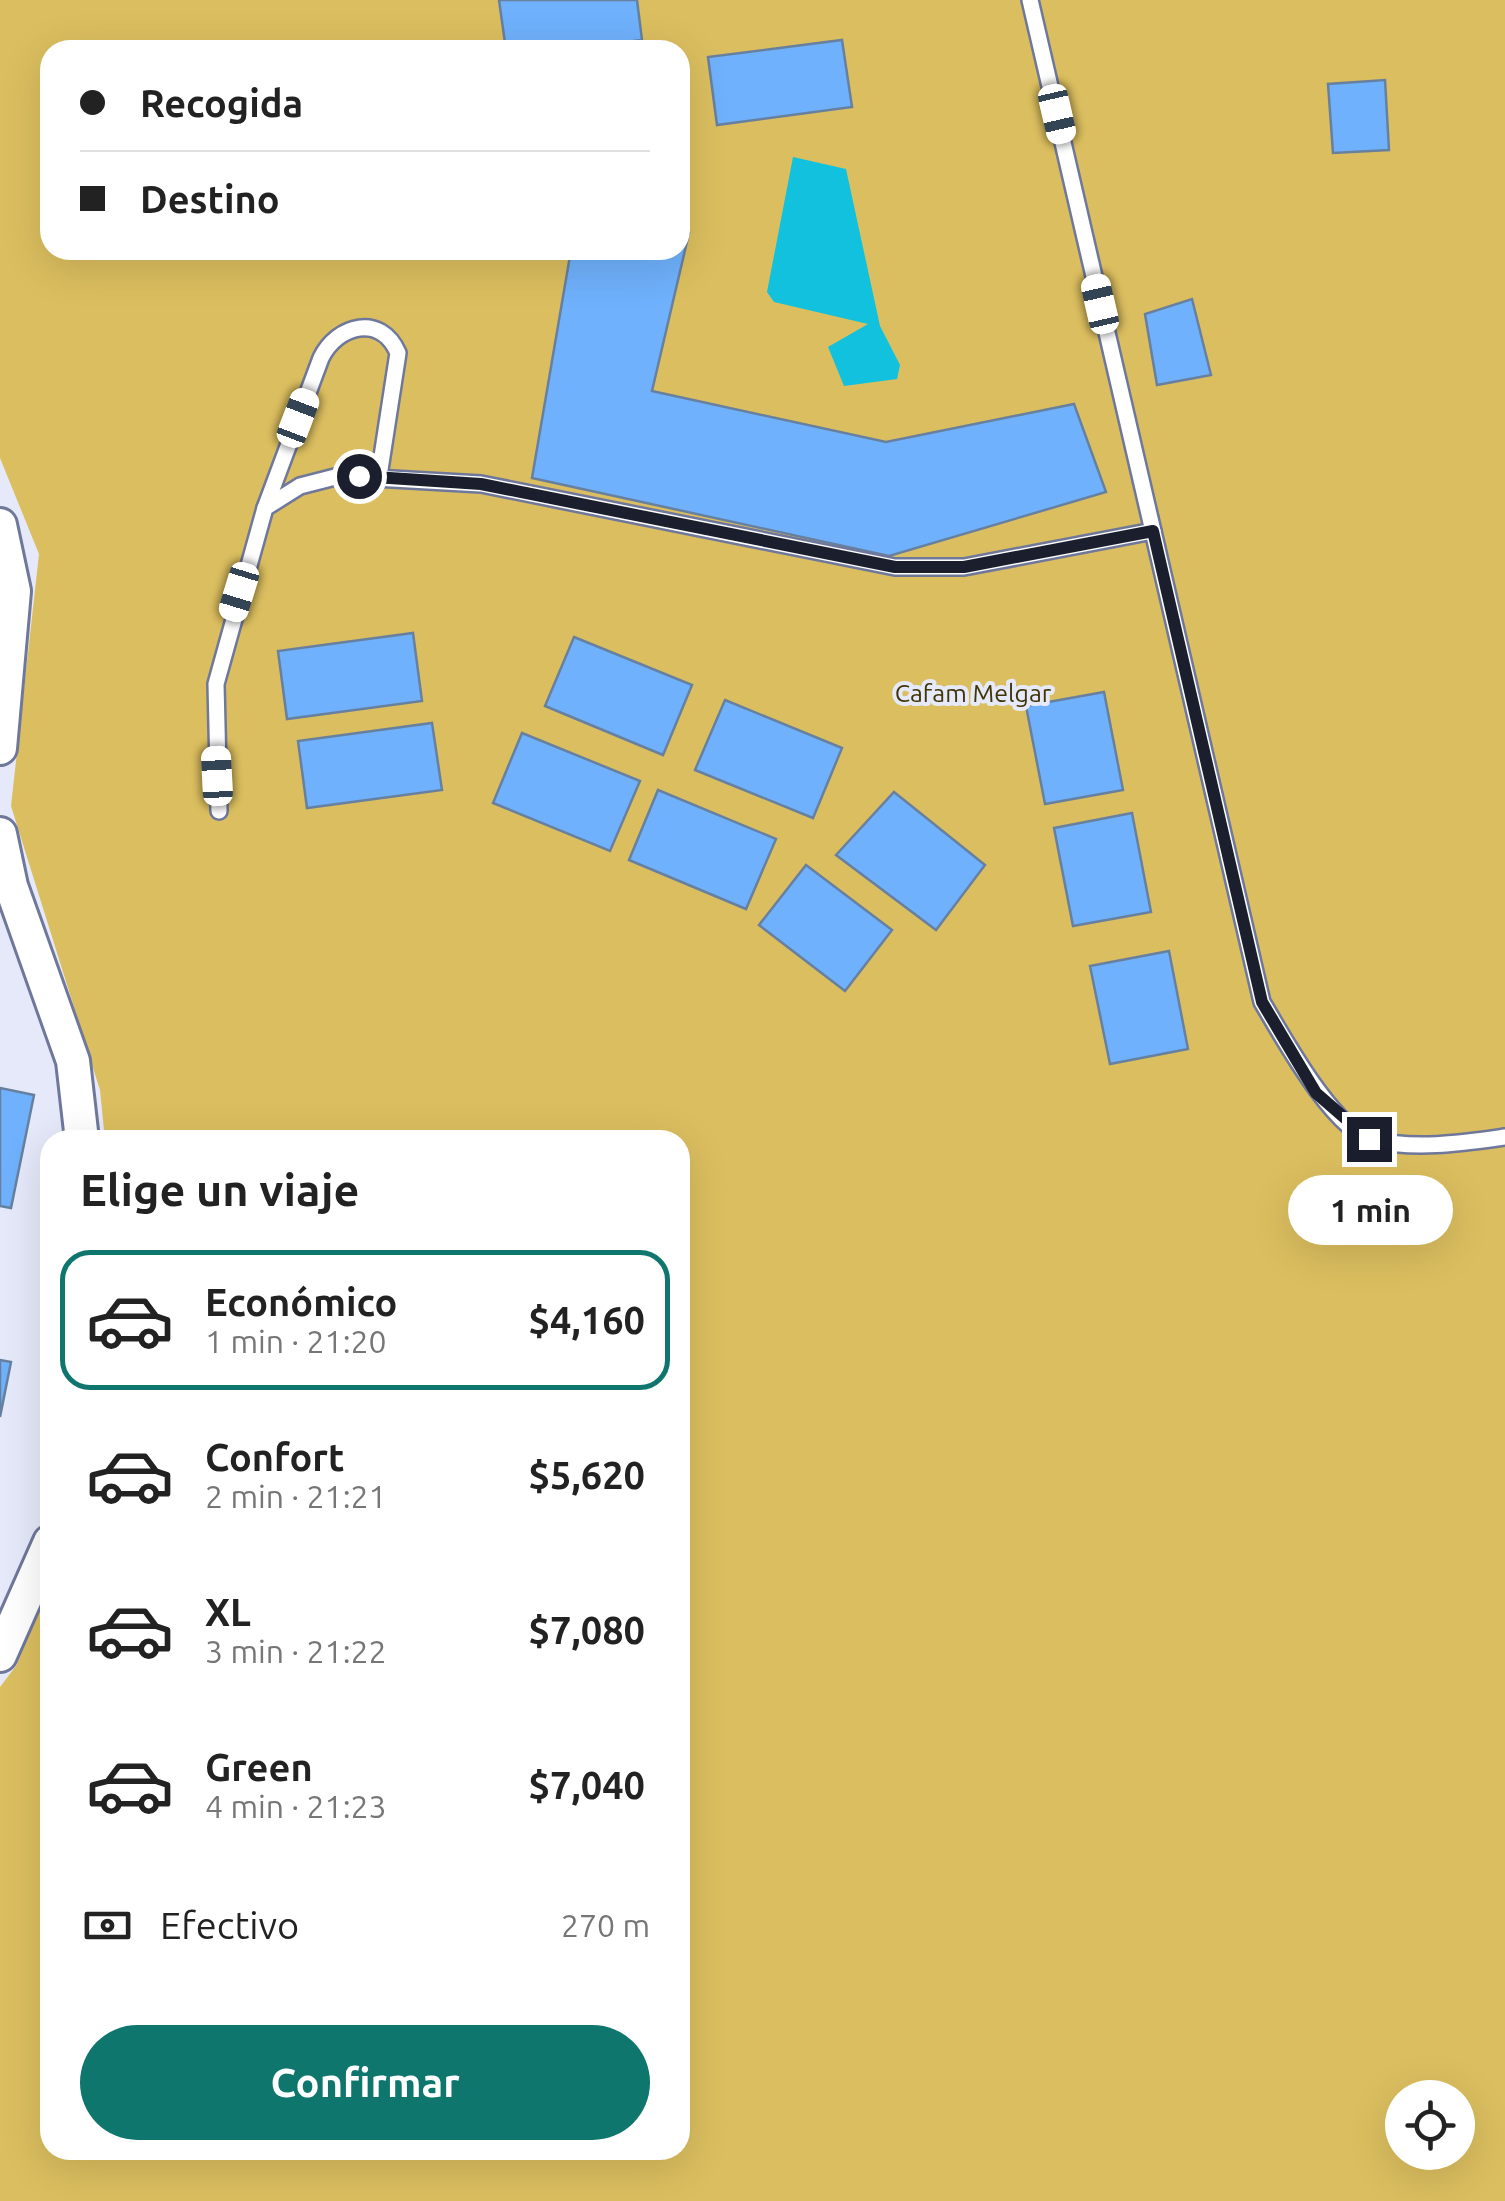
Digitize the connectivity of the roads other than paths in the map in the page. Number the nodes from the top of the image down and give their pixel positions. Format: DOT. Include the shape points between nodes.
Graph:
graph roads {
  1 [pos="1030,0"];
  2 [pos="380,476"];
  3 [pos="265,508"];
  4 [pos="0,524"];
  5 [pos="1153,531"];
  6 [pos="0,748"];
  7 [pos="219,812"];
  8 [pos="0,834"];
  9 [pos="81,1130"];
  10 [pos="1505,1137"];
  11 [pos="40,1565"];
  12 [pos="0,1655"];
  1 -- 5 [label="lane"];
  2 -- 3 [label="lane" via="338,476 300,486"];
  2 -- 3 [label="lane" via="398,352 393,340 354,326 328,342 320,358"];
  2 -- 5 [label="lane" via="481,484 895,567 964,567"];
  3 -- 7 [label="lane" via="216,684"];
  4 -- 6 [label="street" via="14,591"];
  5 -- 10 [label="lane" via="1262,1002 1316,1093 1369,1139 1447,1146"];
  8 -- 9 [label="street" via="11,886 73,1061"];
  11 -- 12 [label="street"];
}
